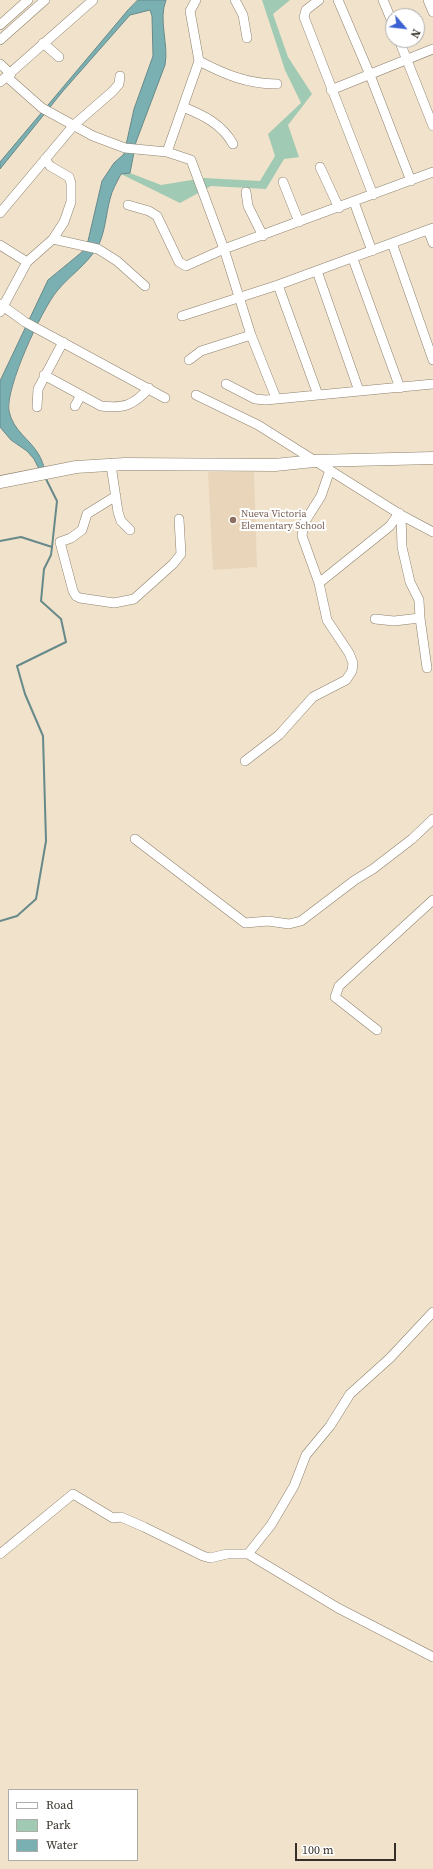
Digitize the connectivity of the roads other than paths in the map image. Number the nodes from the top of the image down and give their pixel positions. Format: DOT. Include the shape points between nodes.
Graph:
graph roads {
  1 [pos="28,0"];
  2 [pos="45,0"];
  3 [pos="93,0"];
  4 [pos="196,0"];
  5 [pos="234,0"];
  6 [pos="319,0"];
  7 [pos="338,0"];
  8 [pos="428,0"];
  9 [pos="433,12"];
  10 [pos="0,25"];
  11 [pos="247,38"];
  12 [pos="0,40"];
  13 [pos="43,43"];
  14 [pos="403,48"];
  15 [pos="433,49"];
  16 [pos="59,57"];
  17 [pos="407,59"];
  18 [pos="199,61"];
  19 [pos="0,64"];
  20 [pos="370,75"];
  21 [pos="120,76"];
  22 [pos="4,78"];
  23 [pos="277,84"];
  24 [pos="331,90"];
  25 [pos="183,107"];
  26 [pos="74,125"];
  27 [pos="433,126"];
  28 [pos="233,144"];
  29 [pos="167,152"];
  30 [pos="45,159"];
  31 [pos="320,167"];
  32 [pos="433,172"];
  33 [pos="411,181"];
  34 [pos="283,182"];
  35 [pos="246,192"];
  36 [pos="373,195"];
  37 [pos="354,202"];
  38 [pos="128,205"];
  39 [pos="339,208"];
  40 [pos="0,213"];
  41 [pos="299,222"];
  42 [pos="431,229"];
  43 [pos="263,236"];
  44 [pos="53,239"];
  45 [pos="433,242"];
  46 [pos="392,243"];
  47 [pos="0,245"];
  48 [pos="224,249"];
  49 [pos="372,251"];
  50 [pos="353,259"];
  51 [pos="27,262"];
  52 [pos="317,271"];
  53 [pos="278,285"];
  54 [pos="145,286"];
  55 [pos="240,298"];
  56 [pos="1,307"];
  57 [pos="182,316"];
  58 [pos="251,334"];
  59 [pos="63,342"];
  60 [pos="189,360"];
  61 [pos="433,360"];
  62 [pos="44,375"];
  63 [pos="226,384"];
  64 [pos="433,384"];
  65 [pos="148,388"];
  66 [pos="400,388"];
  67 [pos="359,391"];
  68 [pos="81,395"];
  69 [pos="196,395"];
  70 [pos="318,395"];
  71 [pos="165,398"];
  72 [pos="276,398"];
  73 [pos="75,406"];
  74 [pos="37,407"];
  75 [pos="433,458"];
  76 [pos="314,461"];
  77 [pos="111,465"];
  78 [pos="330,470"];
  79 [pos="0,482"];
  80 [pos="116,496"];
  81 [pos="400,514"];
  82 [pos="179,519"];
  83 [pos="130,530"];
  84 [pos="433,532"];
  85 [pos="319,583"];
  86 [pos="420,618"];
  87 [pos="375,619"];
  88 [pos="427,668"];
  89 [pos="245,761"];
  90 [pos="433,819"];
  91 [pos="135,839"];
  92 [pos="433,900"];
  93 [pos="377,1030"];
  94 [pos="433,1312"];
  95 [pos="0,1554"];
  96 [pos="248,1554"];
  97 [pos="433,1657"];
  1 -- 10 [label="street"];
  2 -- 12 [label="street"];
  3 -- 13 [label="street"];
  4 -- 18 [label="street" via="190,12"];
  5 -- 11 [label="street" via="242,15"];
  6 -- 24 [label="street" via="306,10 304,17"];
  7 -- 20 [label="street"];
  8 -- 9 [label="street"];
  13 -- 16 [label="street"];
  13 -- 22 [label="street"];
  14 -- 17 [label="street"];
  15 -- 17 [label="street"];
  17 -- 20 [label="street"];
  17 -- 27 [label="street"];
  18 -- 23 [label="street" via="247,82"];
  18 -- 25 [label="street"];
  19 -- 22 [label="street"];
  20 -- 24 [label="street"];
  20 -- 33 [label="street"];
  21 -- 26 [label="street" via="119,84 113,92"];
  22 -- 26 [label="street" via="42,108"];
  24 -- 36 [label="street"];
  25 -- 28 [label="street" via="214,122"];
  25 -- 29 [label="street"];
  26 -- 29 [label="street" via="93,136 125,148"];
  26 -- 30 [label="street"];
  29 -- 48 [label="street" via="191,160"];
  30 -- 40 [label="street"];
  30 -- 44 [label="street" via="50,166 65,174 71,182 68,212"];
  31 -- 39 [label="street"];
  32 -- 33 [label="street"];
  33 -- 36 [label="street"];
  34 -- 41 [label="street"];
  35 -- 43 [label="street" via="248,206"];
  36 -- 37 [label="street"];
  37 -- 39 [label="street"];
  37 -- 49 [label="street"];
  38 -- 48 [label="street" via="157,216 182,266"];
  39 -- 41 [label="street"];
  41 -- 43 [label="street"];
  42 -- 45 [label="street"];
  42 -- 46 [label="street"];
  43 -- 48 [label="street"];
  44 -- 51 [label="street"];
  44 -- 54 [label="street" via="98,249 117,261"];
  46 -- 49 [label="street"];
  46 -- 61 [label="street"];
  47 -- 51 [label="street"];
  48 -- 55 [label="street"];
  49 -- 50 [label="street"];
  50 -- 52 [label="street"];
  50 -- 66 [label="street"];
  51 -- 56 [label="street"];
  52 -- 53 [label="street"];
  52 -- 67 [label="street"];
  53 -- 55 [label="street"];
  53 -- 70 [label="street"];
  55 -- 57 [label="street"];
  55 -- 58 [label="street"];
  56 -- 59 [label="street"];
  58 -- 60 [label="street" via="201,351"];
  58 -- 72 [label="street"];
  59 -- 62 [label="street"];
  59 -- 65 [label="street"];
  62 -- 68 [label="street"];
  62 -- 74 [label="street" via="38,389"];
  63 -- 72 [label="street" via="255,399"];
  64 -- 66 [label="street"];
  65 -- 68 [label="street" via="137,401 116,407 101,406"];
  65 -- 71 [label="street"];
  66 -- 67 [label="street"];
  67 -- 70 [label="street"];
  68 -- 73 [label="street"];
  69 -- 76 [label="street" via="258,425"];
  70 -- 72 [label="street"];
  75 -- 76 [label="main road"];
  76 -- 77 [label="main road" via="276,465"];
  76 -- 78 [label="street"];
  77 -- 79 [label="main road" via="54,470"];
  77 -- 80 [label="street"];
  78 -- 81 [label="street"];
  78 -- 85 [label="street" via="321,496 302,527 305,549"];
  80 -- 82 [label="street" via="87,514 82,530 78,534 60,542 74,591 80,598 114,603 134,599 181,554"];
  80 -- 83 [label="street" via="121,521"];
  81 -- 84 [label="street"];
  81 -- 85 [label="street" via="390,526"];
  81 -- 86 [label="street" via="402,547 410,582 419,600"];
  85 -- 89 [label="street" via="327,620 349,653 353,663 352,671 346,680 312,697 278,735"];
  86 -- 87 [label="street" via="394,621"];
  86 -- 88 [label="street"];
  90 -- 91 [label="street" via="412,839 326,904 301,921 289,924 268,920 245,923"];
  92 -- 93 [label="street" via="336,991 335,997"];
  94 -- 96 [label="street" via="347,1399 330,1426 306,1455 294,1486 271,1526"];
  95 -- 96 [label="street" via="73,1494 113,1518 121,1517 203,1556 210,1558 227,1554"];
  96 -- 97 [label="street" via="338,1608"];
}
